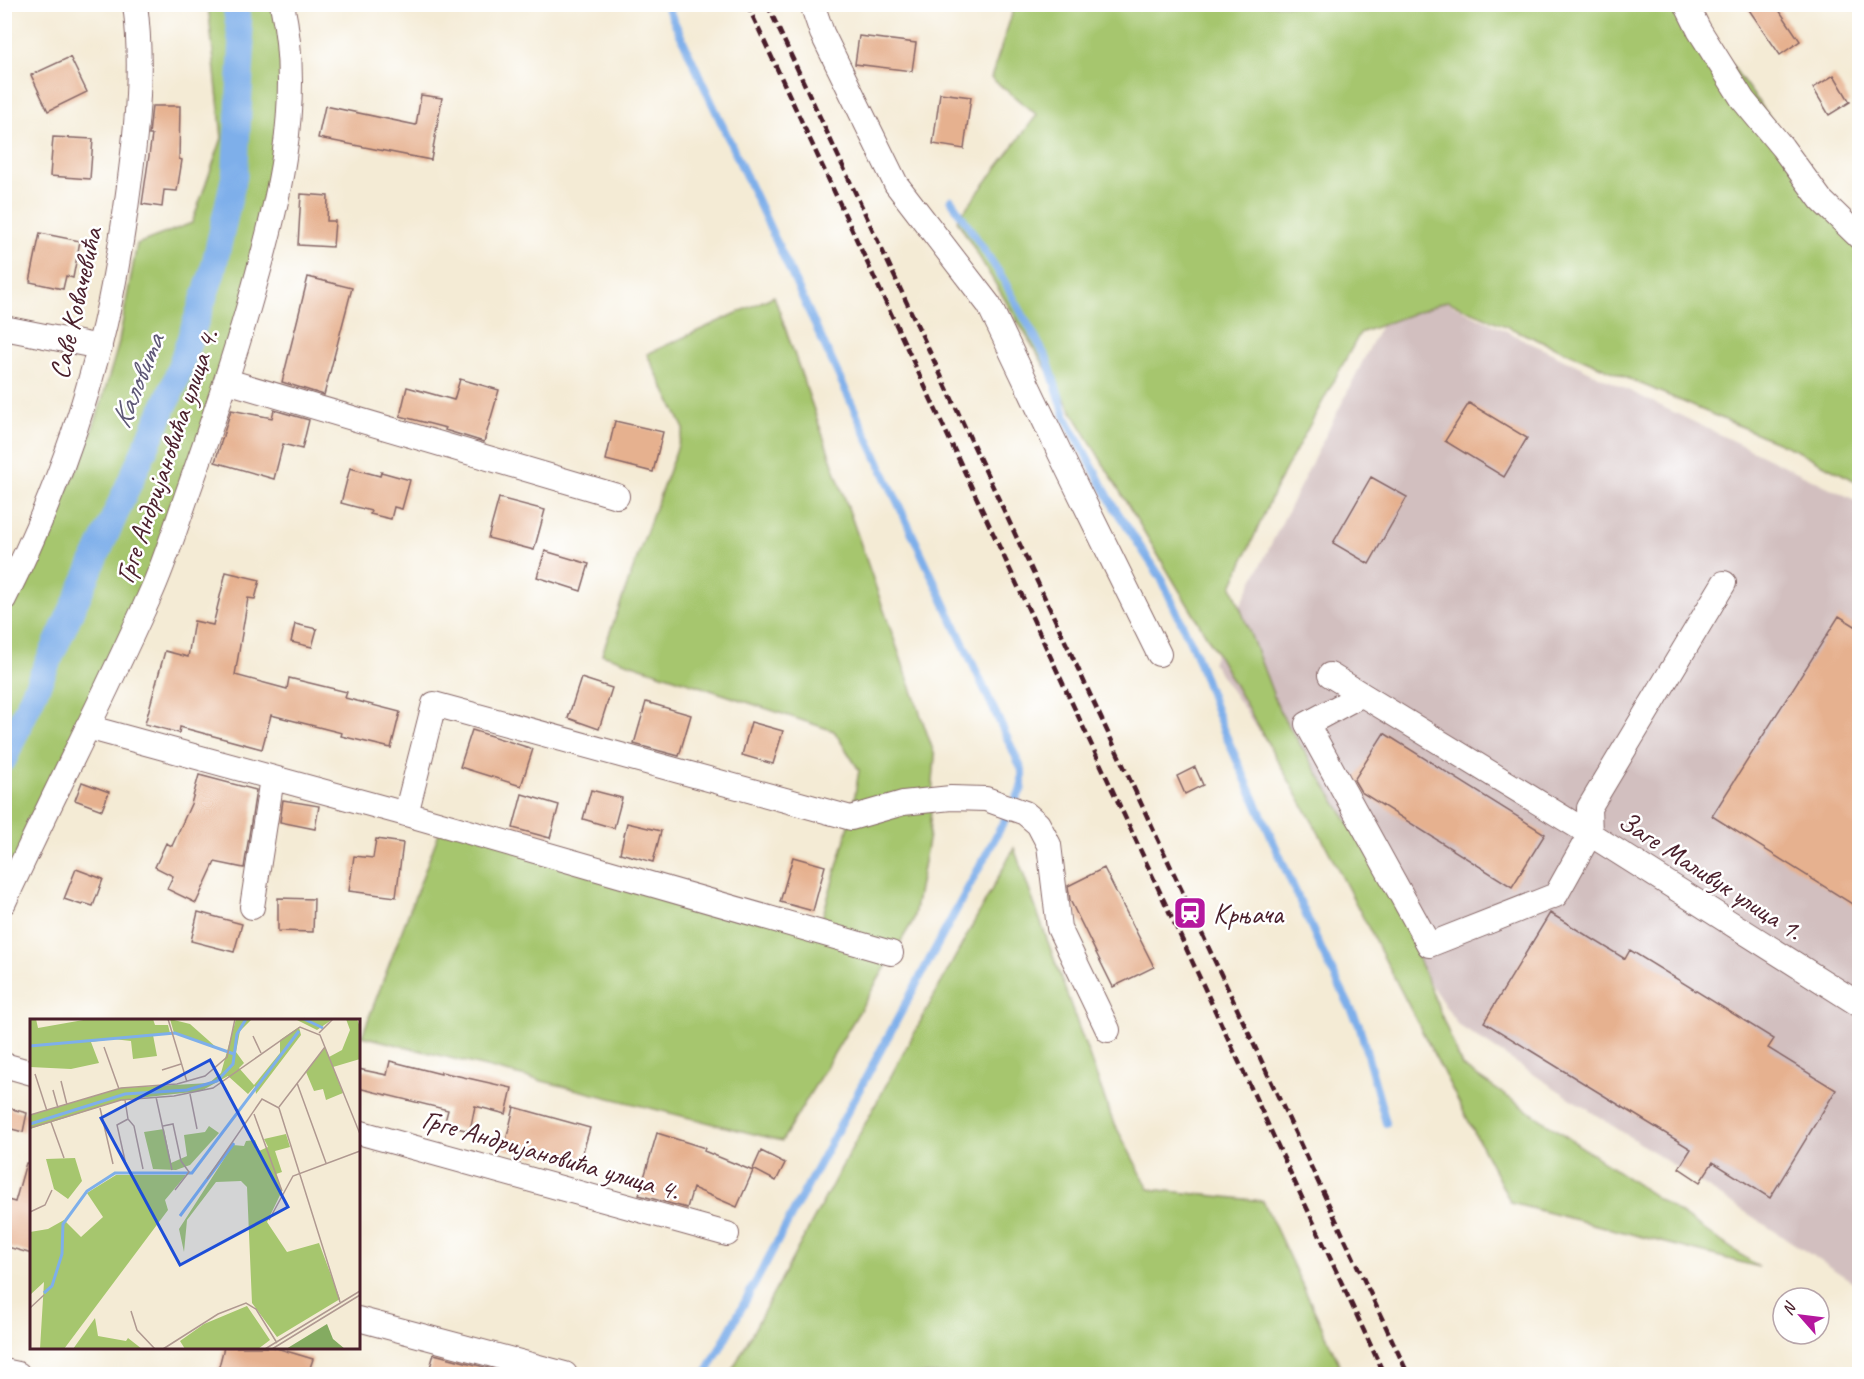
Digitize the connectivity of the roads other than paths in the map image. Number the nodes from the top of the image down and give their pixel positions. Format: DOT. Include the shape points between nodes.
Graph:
graph roads {
  1 [pos="135,4"];
  2 [pos="282,4"];
  3 [pos="812,4"];
  4 [pos="1686,4"];
  5 [pos="1860,238"];
  6 [pos="4,328"];
  7 [pos="100,347"];
  8 [pos="227,381"];
  9 [pos="617,496"];
  10 [pos="1724,583"];
  11 [pos="4,599"];
  12 [pos="1159,654"];
  13 [pos="1330,675"];
  14 [pos="1361,695"];
  15 [pos="87,727"];
  16 [pos="272,778"];
  17 [pos="406,814"];
  18 [pos="1590,834"];
  19 [pos="4,902"];
  20 [pos="252,907"];
  21 [pos="891,953"];
  22 [pos="1860,1005"];
  23 [pos="1107,1030"];
  24 [pos="4,1065"];
  25 [pos="30,1072"];
  26 [pos="360,1133"];
  27 [pos="727,1234"];
  28 [pos="360,1320"];
  29 [pos="4,1371"];
  30 [pos="18,1374"];
  31 [pos="565,1374"];
  1 -- 7 [label="street, Саве Ковачевића" via="139,75 136,134"];
  2 -- 8 [label="street, Грге Андријановића улица 4." via="291,74 289,118 264,255"];
  3 -- 12 [label="street" via="822,33 896,184 989,304"];
  4 -- 5 [label="street" via="1743,100 1821,200"];
  6 -- 7 [label="street"];
  7 -- 11 [label="street, Саве Ковачевића" via="65,459"];
  8 -- 9 [label="street"];
  8 -- 15 [label="street, Грге Андријановића улица 4." via="151,593"];
  10 -- 18 [label="street, Заге Маливук улица 1." via="1589,808"];
  13 -- 14 [label="street"];
  14 -- 18 [label="street"];
  14 -- 18 [label="street" via="1307,724 1429,945 1556,896"];
  15 -- 16 [label="street"];
  15 -- 19 [label="street, Грге Андријановића улица 4."];
  16 -- 17 [label="street"];
  16 -- 20 [label="street"];
  17 -- 21 [label="street"];
  17 -- 23 [label="street" via="434,704 851,818 903,803 986,799 1025,813 1038,824 1049,845 1059,928"];
  18 -- 22 [label="street, Заге Маливук улица 1."];
  24 -- 25 [label="street"];
  26 -- 27 [label="street, Грге Андријановића улица 4."];
  28 -- 31 [label="street"];
  29 -- 30 [label="street"];
}
